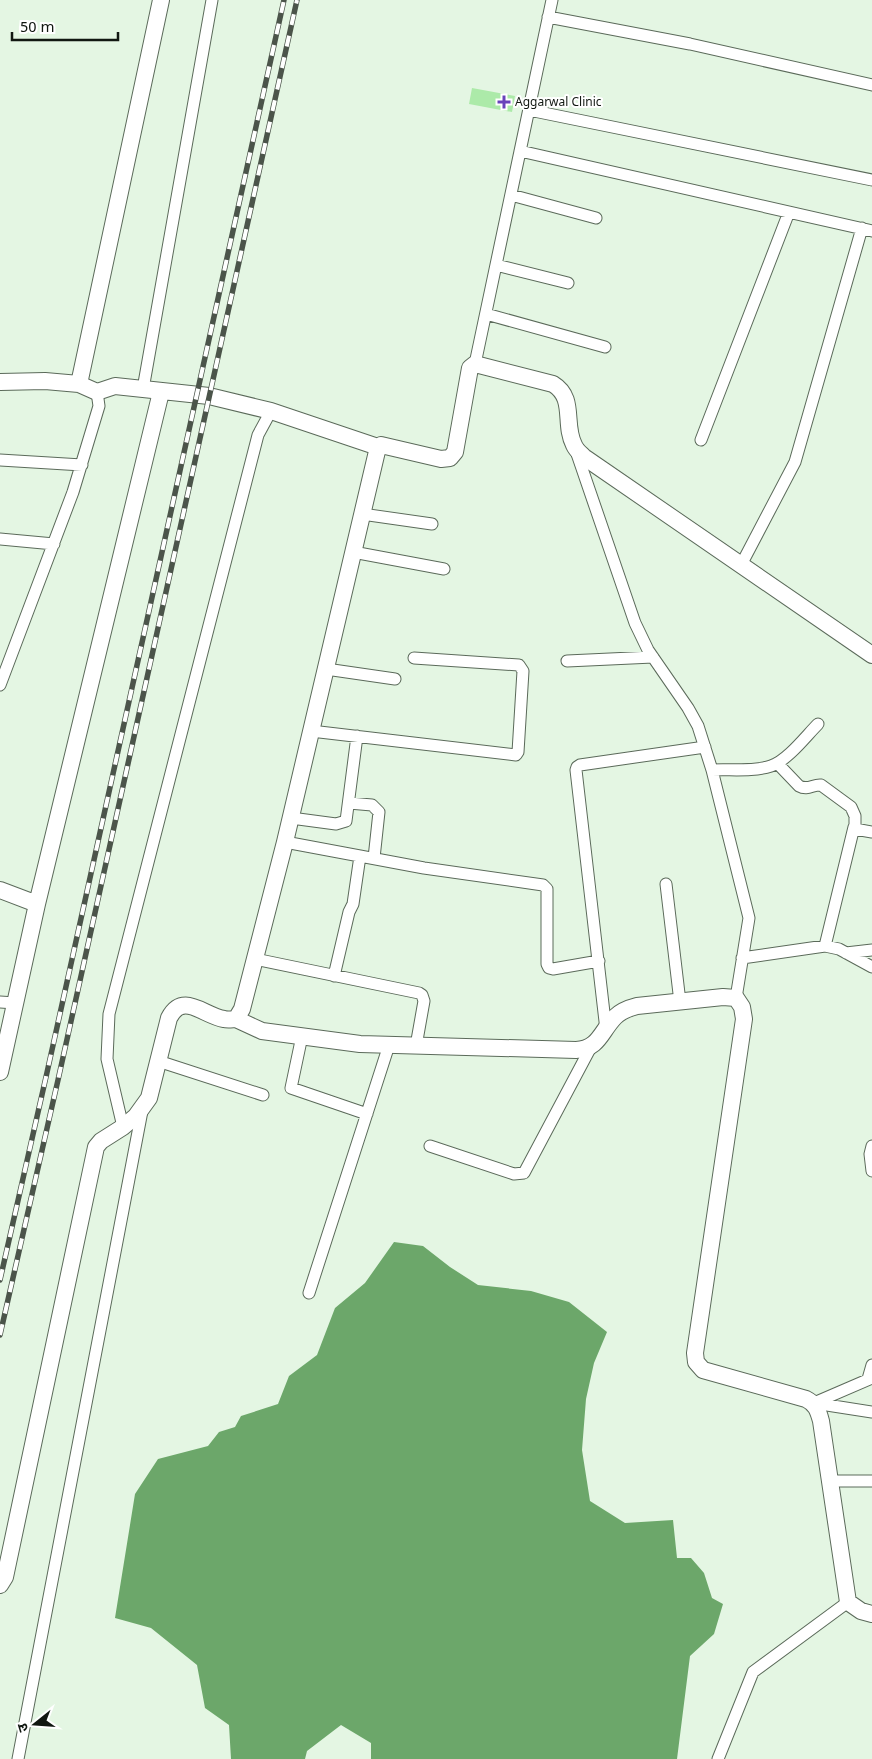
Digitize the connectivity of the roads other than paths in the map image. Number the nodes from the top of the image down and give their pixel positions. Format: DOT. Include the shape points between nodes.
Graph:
graph roads {
  1 [pos="161,0"];
  2 [pos="212,0"];
  3 [pos="552,0"];
  4 [pos="548,17"];
  5 [pos="872,84"];
  6 [pos="529,110"];
  7 [pos="520,151"];
  8 [pos="872,180"];
  9 [pos="511,195"];
  10 [pos="789,212"];
  11 [pos="596,218"];
  12 [pos="867,230"];
  13 [pos="496,265"];
  14 [pos="568,283"];
  15 [pos="486,314"];
  16 [pos="605,348"];
  17 [pos="475,364"];
  18 [pos="0,382"];
  19 [pos="79,384"];
  20 [pos="143,389"];
  21 [pos="97,392"];
  22 [pos="161,392"];
  23 [pos="271,412"];
  24 [pos="701,440"];
  25 [pos="378,447"];
  26 [pos="574,447"];
  27 [pos="0,460"];
  28 [pos="82,465"];
  29 [pos="362,514"];
  30 [pos="432,524"];
  31 [pos="0,538"];
  32 [pos="54,544"];
  33 [pos="353,552"];
  34 [pos="741,565"];
  35 [pos="444,569"];
  36 [pos="872,656"];
  37 [pos="653,657"];
  38 [pos="414,658"];
  39 [pos="567,661"];
  40 [pos="326,669"];
  41 [pos="3,670"];
  42 [pos="395,679"];
  43 [pos="0,685"];
  44 [pos="818,724"];
  45 [pos="311,731"];
  46 [pos="357,736"];
  47 [pos="705,746"];
  48 [pos="777,763"];
  49 [pos="712,770"];
  50 [pos="349,803"];
  51 [pos="291,818"];
  52 [pos="854,827"];
  53 [pos="872,832"];
  54 [pos="285,842"];
  55 [pos="360,856"];
  56 [pos="374,858"];
  57 [pos="666,884"];
  58 [pos="0,890"];
  59 [pos="37,904"];
  60 [pos="825,946"];
  61 [pos="872,950"];
  62 [pos="846,953"];
  63 [pos="742,958"];
  64 [pos="255,959"];
  65 [pos="599,961"];
  66 [pos="872,967"];
  67 [pos="334,976"];
  68 [pos="736,998"];
  69 [pos="680,1002"];
  70 [pos="7,1003"];
  71 [pos="236,1019"];
  72 [pos="606,1030"];
  73 [pos="302,1036"];
  74 [pos="390,1045"];
  75 [pos="416,1046"];
  76 [pos="590,1047"];
  77 [pos="158,1061"];
  78 [pos="0,1072"];
  79 [pos="263,1095"];
  80 [pos="142,1109"];
  81 [pos="367,1114"];
  82 [pos="123,1127"];
  83 [pos="430,1146"];
  84 [pos="872,1146"];
  85 [pos="872,1171"];
  86 [pos="309,1293"];
  87 [pos="872,1365"];
  88 [pos="870,1379"];
  89 [pos="814,1403"];
  90 [pos="872,1412"];
  91 [pos="830,1480"];
  92 [pos="872,1481"];
  93 [pos="0,1585"];
  94 [pos="848,1602"];
  95 [pos="872,1614"];
  96 [pos="18,1759"];
  97 [pos="718,1759"];
  1 -- 19 [label="main road"];
  2 -- 20 [label="street"];
  3 -- 4 [label="street"];
  4 -- 5 [label="street"];
  4 -- 6 [label="street"];
  6 -- 7 [label="street"];
  6 -- 8 [label="street"];
  7 -- 9 [label="street"];
  7 -- 10 [label="street"];
  9 -- 11 [label="street"];
  9 -- 13 [label="street"];
  10 -- 12 [label="street"];
  10 -- 24 [label="street"];
  12 -- 34 [label="street" via="795,462"];
  13 -- 14 [label="street"];
  13 -- 15 [label="street"];
  15 -- 16 [label="street"];
  15 -- 17 [label="street"];
  17 -- 25 [label="main road" via="470,368 455,452 450,458"];
  17 -- 26 [label="main road" via="553,384 561,389 566,398"];
  18 -- 19 [label="main road"];
  19 -- 21 [label="main road"];
  20 -- 21 [label="main road" via="116,386"];
  20 -- 22 [label="main road"];
  21 -- 28 [label="street" via="99,406"];
  22 -- 23 [label="main road" via="209,396"];
  22 -- 59 [label="main road"];
  23 -- 25 [label="main road"];
  23 -- 82 [label="street" via="258,435 109,1014 106,1059"];
  25 -- 29 [label="main road"];
  26 -- 34 [label="main road"];
  26 -- 37 [label="street" via="632,616"];
  27 -- 28 [label="street"];
  28 -- 32 [label="street"];
  29 -- 30 [label="street"];
  29 -- 33 [label="main road"];
  31 -- 32 [label="street"];
  32 -- 41 [label="street"];
  33 -- 35 [label="street"];
  33 -- 40 [label="main road"];
  34 -- 36 [label="main road"];
  37 -- 39 [label="street"];
  37 -- 47 [label="street" via="688,708"];
  38 -- 46 [label="street" via="519,665 523,671 516,755"];
  40 -- 42 [label="street"];
  40 -- 45 [label="main road"];
  41 -- 43 [label="street"];
  44 -- 48 [label="street"];
  45 -- 46 [label="street"];
  45 -- 51 [label="main road"];
  46 -- 50 [label="street"];
  47 -- 49 [label="street"];
  47 -- 65 [label="street" via="577,767"];
  48 -- 49 [label="street" via="762,768"];
  48 -- 52 [label="street" via="798,786 806,789 819,784 851,807 856,816"];
  49 -- 63 [label="street" via="747,909 748,928"];
  50 -- 51 [label="street" via="344,822 336,824"];
  50 -- 56 [label="street" via="372,805 378,809"];
  51 -- 54 [label="main road"];
  52 -- 53 [label="street"];
  52 -- 60 [label="street"];
  54 -- 55 [label="street"];
  54 -- 64 [label="main road"];
  55 -- 56 [label="street"];
  55 -- 67 [label="street" via="353,904"];
  56 -- 65 [label="street" via="546,886 549,968"];
  57 -- 69 [label="street"];
  58 -- 59 [label="main road"];
  59 -- 70 [label="main road"];
  60 -- 62 [label="street"];
  60 -- 63 [label="street"];
  61 -- 62 [label="street"];
  62 -- 66 [label="street"];
  63 -- 68 [label="street"];
  64 -- 67 [label="street"];
  64 -- 71 [label="main road" via="242,1009"];
  65 -- 72 [label="street"];
  67 -- 75 [label="street" via="421,994 424,1001"];
  68 -- 69 [label="main road"];
  68 -- 89 [label="main road" via="744,1019 696,1362 703,1370"];
  69 -- 72 [label="main road" via="628,1009 613,1018"];
  70 -- 78 [label="main road"];
  71 -- 73 [label="main road" via="262,1031"];
  71 -- 77 [label="main road" via="224,1019 188,1005 180,1006 169,1018"];
  72 -- 76 [label="main road"];
  73 -- 74 [label="main road"];
  73 -- 81 [label="street" via="291,1088"];
  74 -- 75 [label="main road"];
  74 -- 81 [label="street"];
  75 -- 76 [label="main road" via="576,1050"];
  76 -- 83 [label="street" via="524,1173 514,1174"];
  77 -- 79 [label="street"];
  77 -- 80 [label="main road" via="149,1098"];
  80 -- 82 [label="main road"];
  80 -- 96 [label="street"];
  81 -- 86 [label="street"];
  82 -- 93 [label="main road" via="96,1147 5,1577"];
  84 -- 85 [label="street"];
  87 -- 88 [label="street"];
  88 -- 89 [label="street"];
  89 -- 90 [label="street"];
  89 -- 91 [label="main road" via="821,1421"];
  91 -- 92 [label="street"];
  91 -- 94 [label="main road"];
  94 -- 95 [label="main road"];
  94 -- 97 [label="street" via="753,1672"];
}
